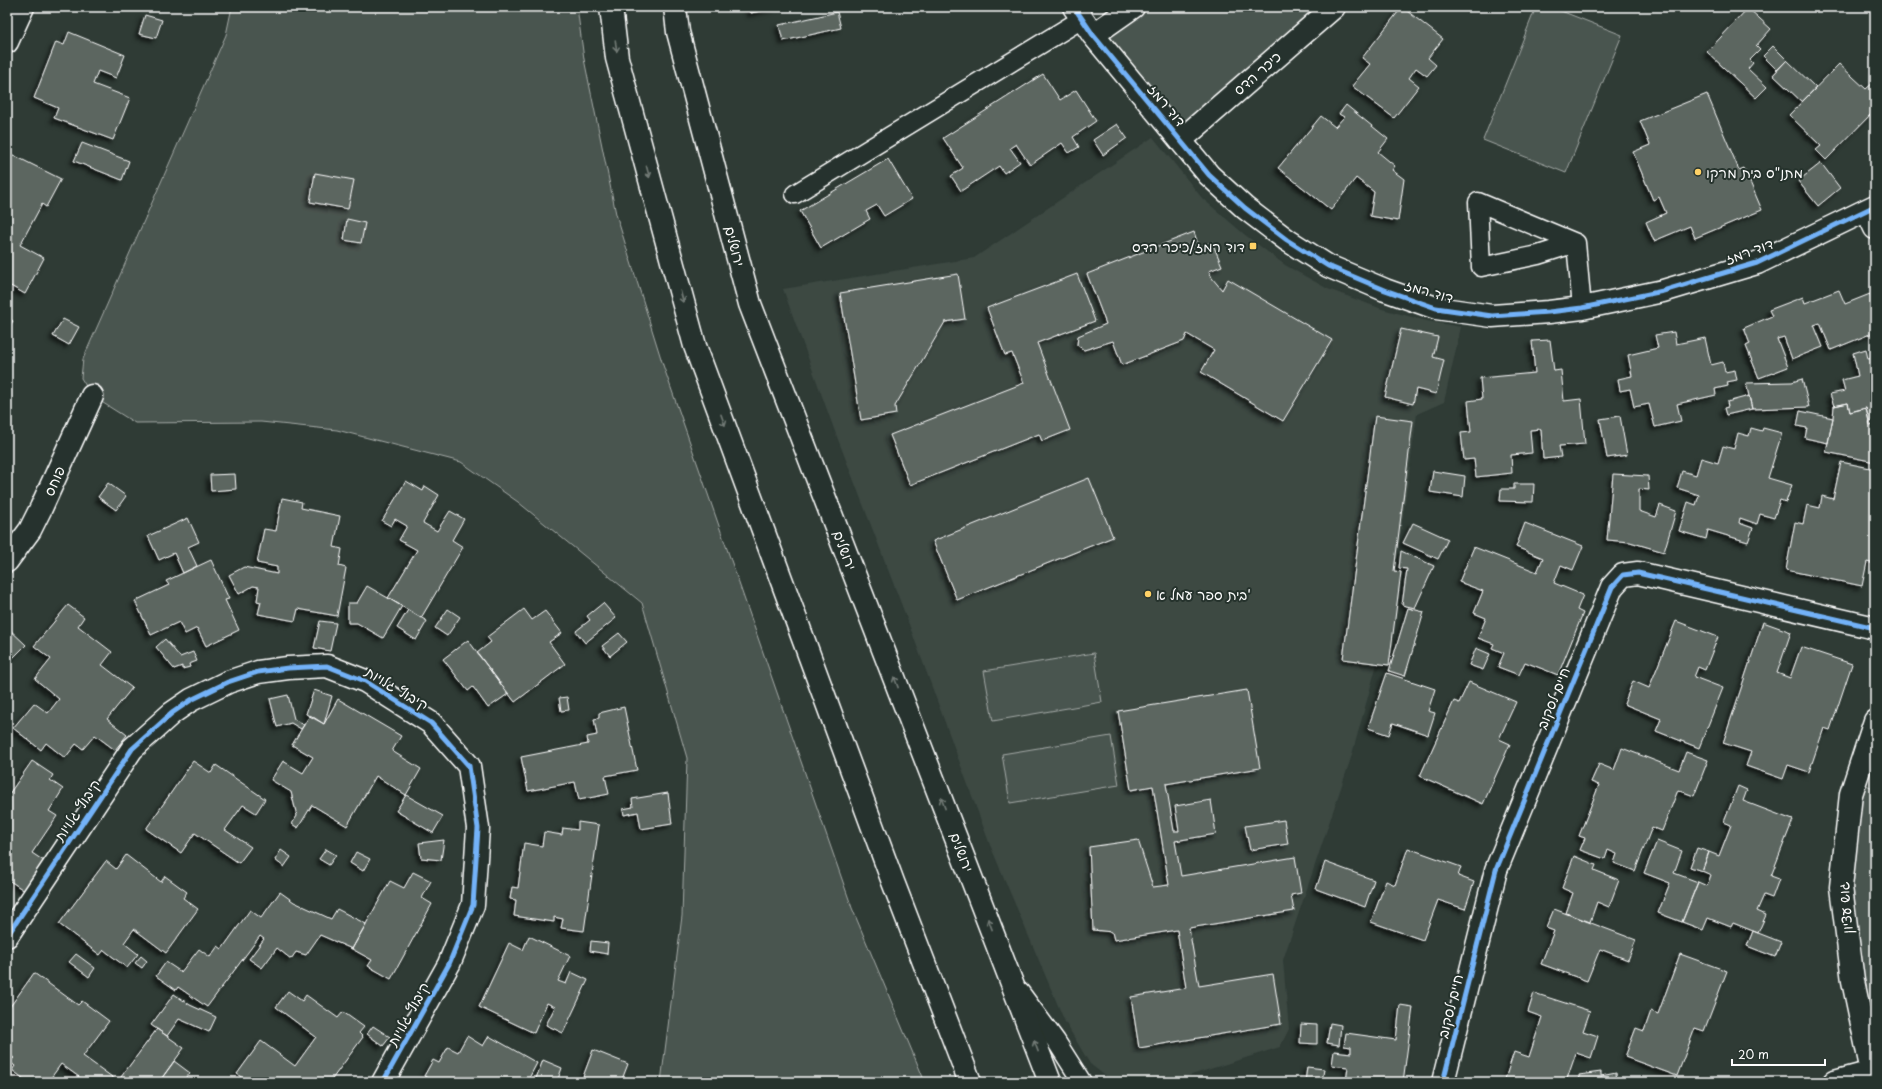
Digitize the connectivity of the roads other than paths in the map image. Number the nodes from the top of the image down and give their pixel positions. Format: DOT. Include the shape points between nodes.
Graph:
graph roads {
  1 [pos="23,7"];
  2 [pos="611,7"];
  3 [pos="675,7"];
  4 [pos="1133,7"];
  5 [pos="1334,7"];
  6 [pos="1083,20"];
  7 [pos="7,42"];
  8 [pos="1181,140"];
  9 [pos="794,194"];
  10 [pos="1872,215"];
  11 [pos="1576,243"];
  12 [pos="1582,308"];
  13 [pos="92,396"];
  14 [pos="7,561"];
  15 [pos="1875,628"];
  16 [pos="1875,721"];
  17 [pos="7,936"];
  18 [pos="1010,978"];
  19 [pos="1873,1072"];
  20 [pos="383,1082"];
  21 [pos="970,1082"];
  22 [pos="1050,1082"];
  23 [pos="1082,1082"];
  24 [pos="1443,1082"];
  25 [pos="1834,1082"];
  1 -- 7 [label="main road"];
  2 -- 21 [label="main road, one-way" via="617,58 695,346 893,882"];
  18 -- 3 [label="main road, ירושלים, one-way" via="750,304 678,32"];
  4 -- 6 [label="main road"];
  5 -- 8 [label="main road, כיכר הדס"];
  6 -- 8 [label="main road, דוד רמז"];
  6 -- 9 [label="lane"];
  8 -- 12 [label="main road, דוד רמז" via="1210,175 1245,208 1287,240 1328,266 1385,290 1436,308 1492,316"];
  10 -- 12 [label="main road, דוד רמז" via="1757,263 1663,291"];
  11 -- 11 [label="lane" via="1485,205 1478,202 1481,267 1538,255"];
  11 -- 12 [label="lane"];
  13 -- 14 [label="main road, פוחס" via="36,519"];
  15 -- 24 [label="main road, חיים לסקוב" via="1638,573 1623,575 1612,587 1496,870"];
  16 -- 19 [label="main road, גוש עציון" via="1851,794 1841,887 1852,981"];
  17 -- 20 [label="main road, קיבוץ גלויות" via="132,749 172,713 191,700 228,682 258,672 327,666 365,680 431,723 469,766 478,828 473,906 449,964"];
  22 -- 18 [label="main road, ירושלים, one-way"];
  18 -- 23 [label="lane"];
  19 -- 25 [label="main road"];
}
